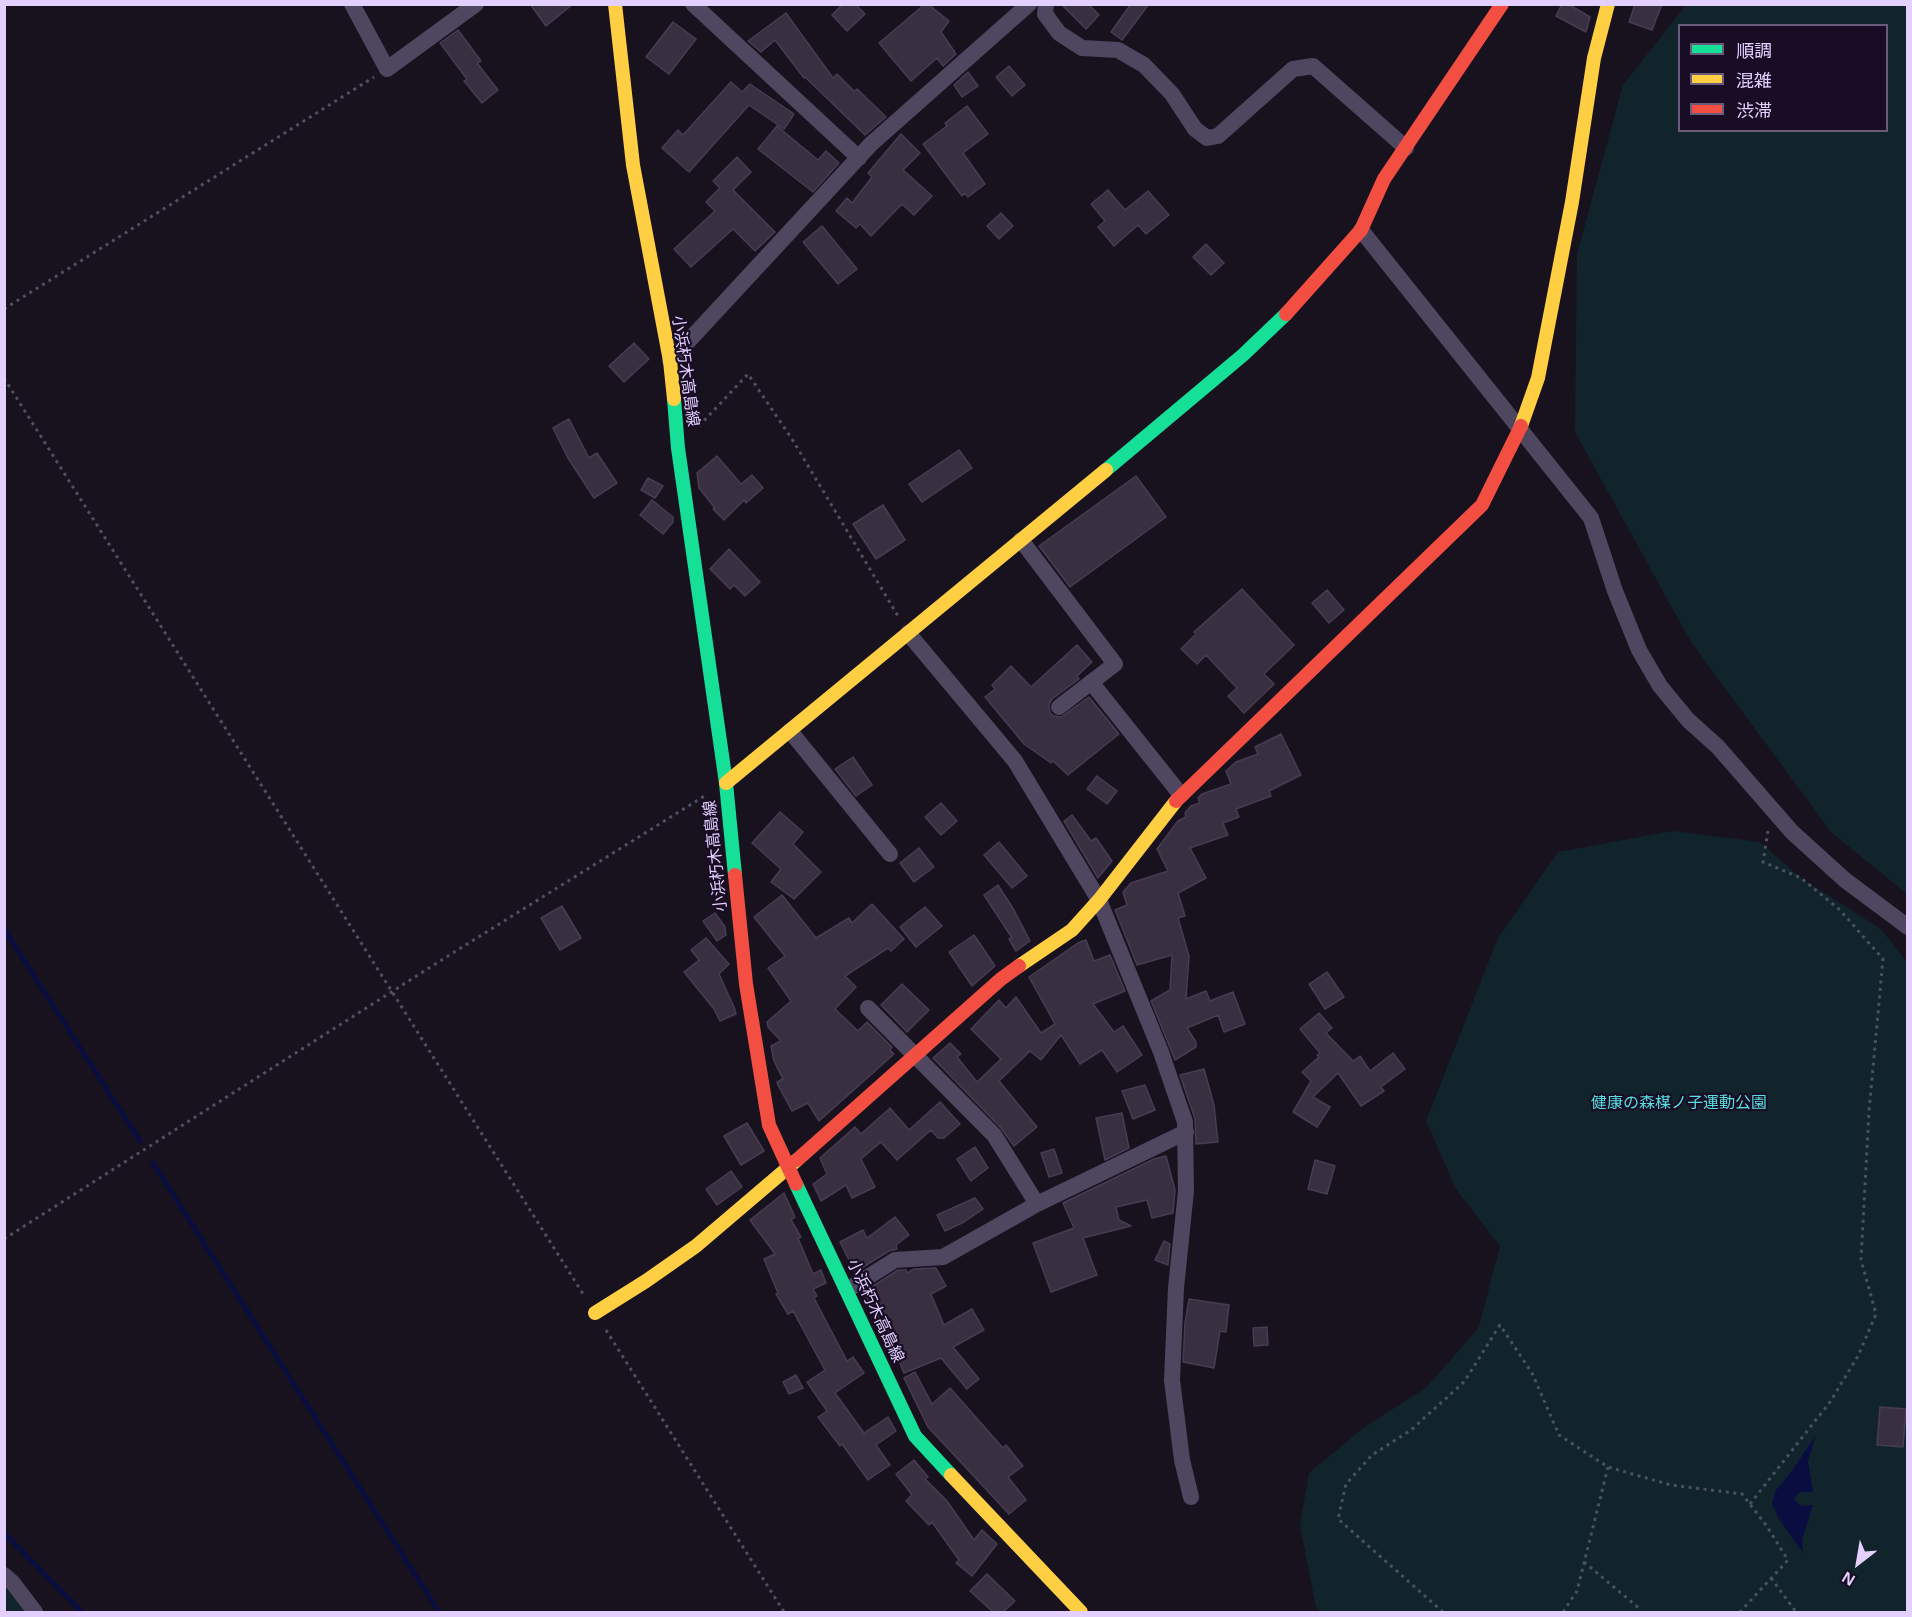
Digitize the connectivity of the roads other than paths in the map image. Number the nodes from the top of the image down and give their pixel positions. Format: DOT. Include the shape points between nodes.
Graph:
graph roads {
  1 [pos="352,4"];
  2 [pos="476,4"];
  3 [pos="615,4"];
  4 [pos="693,4"];
  5 [pos="1029,4"];
  6 [pos="1046,4"];
  7 [pos="1502,4"];
  8 [pos="1608,4"];
  9 [pos="1406,148"];
  10 [pos="858,158"];
  11 [pos="1361,230"];
  12 [pos="670,361"];
  13 [pos="1520,429"];
  14 [pos="1021,540"];
  15 [pos="908,633"];
  16 [pos="1091,682"];
  17 [pos="1059,707"];
  18 [pos="790,731"];
  19 [pos="726,783"];
  20 [pos="1181,795"];
  21 [pos="890,854"];
  22 [pos="1099,900"];
  23 [pos="1908,927"];
  24 [pos="868,1008"];
  25 [pos="915,1056"];
  26 [pos="1186,1132"];
  27 [pos="788,1167"];
  28 [pos="1037,1204"];
  29 [pos="847,1290"];
  30 [pos="595,1313"];
  31 [pos="1191,1497"];
  32 [pos="4,1575"];
  33 [pos="35,1612"];
  34 [pos="1081,1612"];
  1 -- 2 [label="street" via="387,69"];
  3 -- 12 [label="main road, 小浜朽木高島線" via="633,165"];
  4 -- 10 [label="street"];
  5 -- 10 [label="street"];
  6 -- 9 [label="street" via="1045,14 1059,33 1082,48 1118,50 1144,65 1172,94 1195,129 1207,138 1218,135 1293,69 1313,66"];
  7 -- 9 [label="main road"];
  8 -- 13 [label="main road" via="1594,58 1572,202 1538,378"];
  9 -- 11 [label="main road" via="1384,179"];
  10 -- 12 [label="street"];
  11 -- 13 [label="street"];
  11 -- 14 [label="main road" via="1293,308 1243,355"];
  12 -- 19 [label="main road, 小浜朽木高島線" via="678,448"];
  13 -- 20 [label="main road" via="1482,505"];
  13 -- 23 [label="street" via="1591,518 1639,650 1660,686 1792,832 1845,880"];
  14 -- 15 [label="main road"];
  14 -- 16 [label="street" via="1115,664"];
  15 -- 18 [label="main road"];
  15 -- 22 [label="street" via="1015,761"];
  16 -- 17 [label="street"];
  16 -- 20 [label="street"];
  18 -- 19 [label="main road"];
  18 -- 21 [label="street"];
  19 -- 27 [label="main road, 小浜朽木高島線" via="748,995 769,1125"];
  20 -- 22 [label="main road"];
  22 -- 25 [label="main road" via="1072,930 1001,979"];
  22 -- 26 [label="street" via="1161,1052"];
  24 -- 25 [label="street"];
  25 -- 27 [label="main road"];
  25 -- 28 [label="street" via="994,1135"];
  26 -- 28 [label="street"];
  26 -- 31 [label="street" via="1186,1191 1172,1380"];
  27 -- 29 [label="main road, 小浜朽木高島線"];
  27 -- 30 [label="main road" via="696,1246"];
  28 -- 29 [label="street" via="943,1257 895,1260"];
  29 -- 34 [label="main road, 小浜朽木高島線" via="915,1436"];
  32 -- 33 [label="street"];
}
